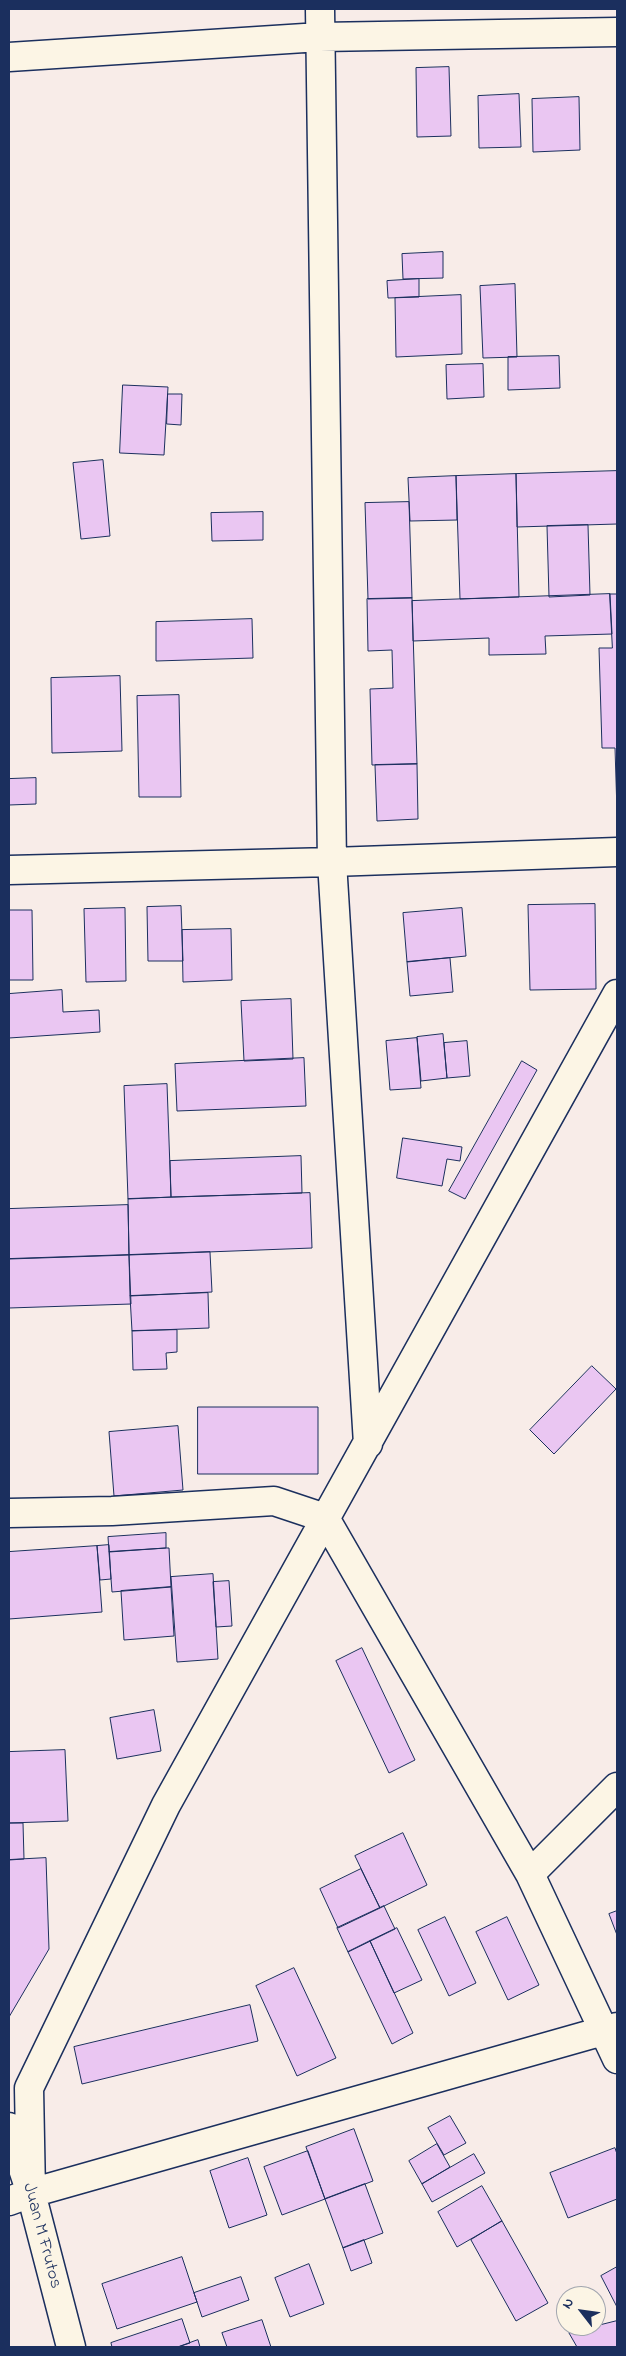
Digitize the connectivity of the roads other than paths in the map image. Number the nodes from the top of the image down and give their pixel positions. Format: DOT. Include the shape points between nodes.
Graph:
graph roads {
  1 [pos="320,9"];
  2 [pos="617,32"];
  3 [pos="320,38"];
  4 [pos="9,56"];
  5 [pos="617,852"];
  6 [pos="332,862"];
  7 [pos="9,870"];
  8 [pos="617,994"];
  9 [pos="368,1444"];
  10 [pos="9,1513"];
  11 [pos="325,1518"];
  12 [pos="617,1787"];
  13 [pos="530,1874"];
  14 [pos="610,2029"];
  15 [pos="617,2059"];
  16 [pos="9,2127"];
  17 [pos="20,2197"];
  18 [pos="71,2347"];
  1 -- 3 [label="street"];
  2 -- 3 [label="street"];
  3 -- 4 [label="street"];
  3 -- 6 [label="street"];
  5 -- 6 [label="street"];
  6 -- 7 [label="street"];
  6 -- 9 [label="street"];
  8 -- 9 [label="street"];
  9 -- 11 [label="street"];
  10 -- 11 [label="street" via="112,1511 274,1501"];
  11 -- 13 [label="street"];
  11 -- 17 [label="street" via="166,1805 29,2088"];
  12 -- 13 [label="street"];
  13 -- 14 [label="street"];
  14 -- 15 [label="street"];
  14 -- 17 [label="street"];
  16 -- 17 [label="street, Juan M Frutos"];
  17 -- 18 [label="street, Juan M Frutos"];
}
